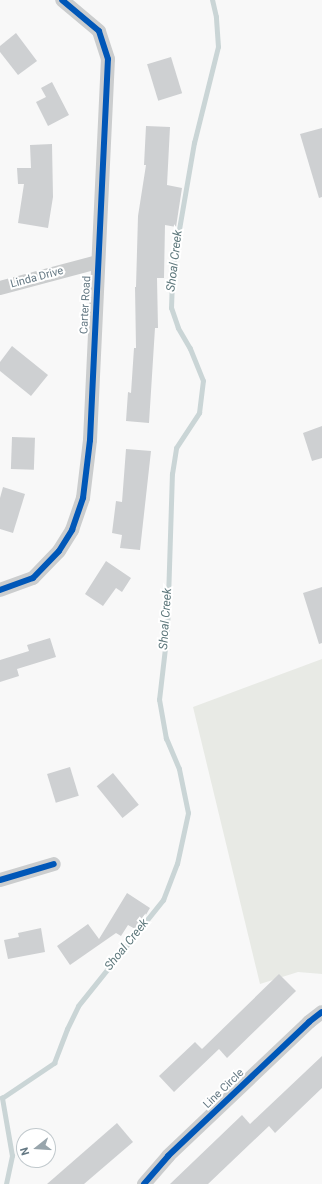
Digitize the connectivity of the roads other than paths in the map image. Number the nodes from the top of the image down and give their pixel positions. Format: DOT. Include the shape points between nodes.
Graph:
graph roads {
  1 [pos="62,0"];
  2 [pos="98,262"];
  3 [pos="0,288"];
  4 [pos="0,590"];
  5 [pos="54,864"];
  6 [pos="0,880"];
  7 [pos="322,1012"];
  8 [pos="144,1184"];
  1 -- 2 [label="street, Carter Road" via="99,31 108,59"];
  2 -- 3 [label="street, Linda Drive"];
  2 -- 4 [label="street, Carter Road" via="90,440 84,498 72,530 58,551 33,578"];
  5 -- 6 [label="street"];
  7 -- 8 [label="street, Line Circle" via="168,1156"];
}
